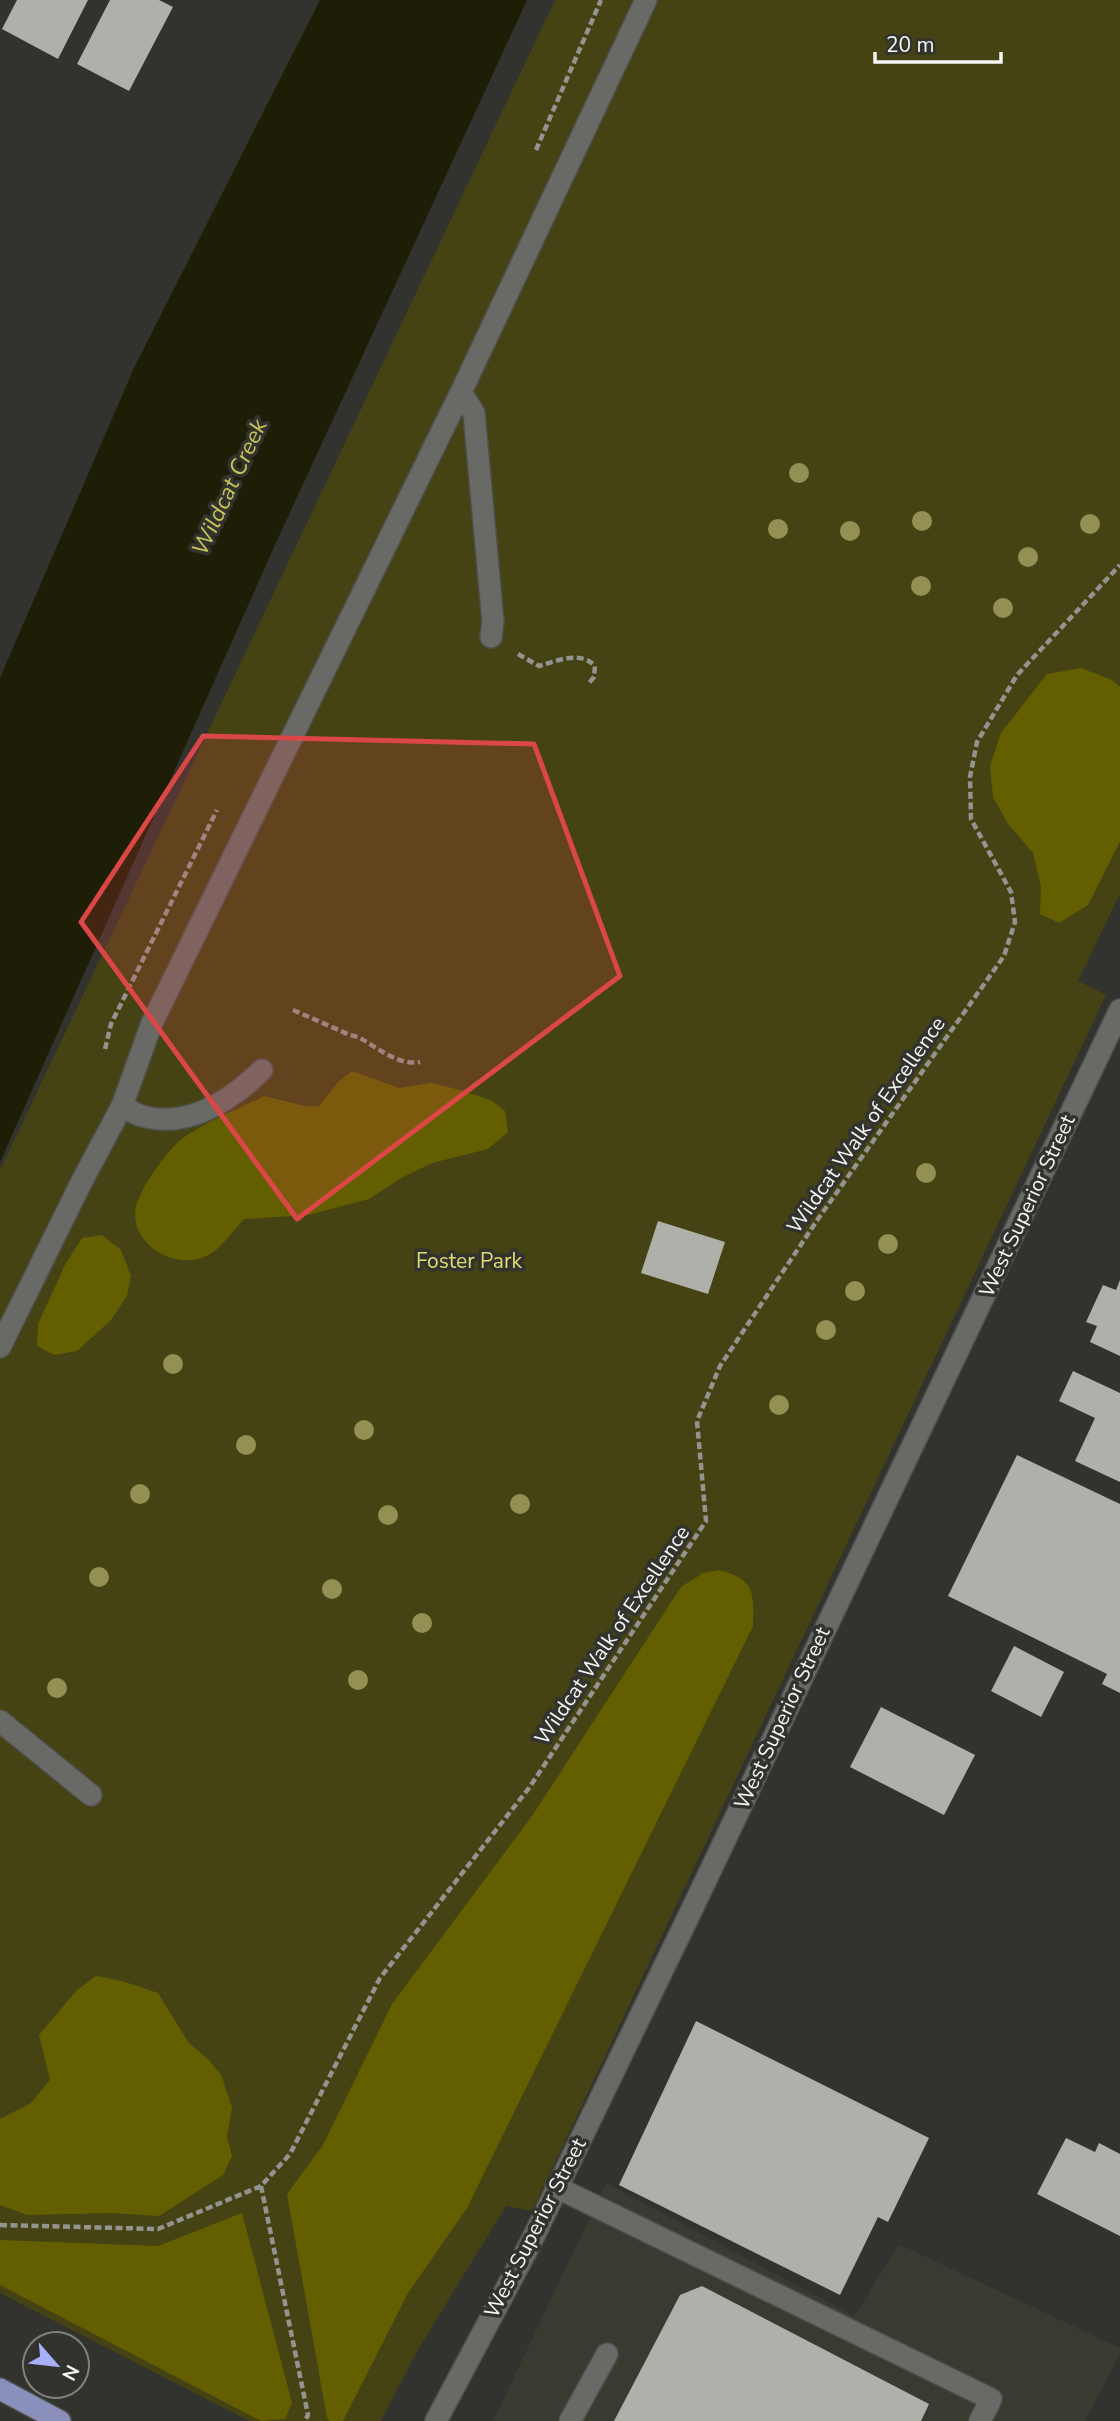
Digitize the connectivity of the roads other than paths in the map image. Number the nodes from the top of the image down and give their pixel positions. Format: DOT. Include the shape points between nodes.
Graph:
graph roads {
  1 [pos="646,0"];
  2 [pos="461,392"];
  3 [pos="491,637"];
  4 [pos="1120,1010"];
  5 [pos="262,1070"];
  6 [pos="122,1106"];
  7 [pos="0,1347"];
  8 [pos="0,1721"];
  9 [pos="91,1795"];
  10 [pos="556,2187"];
  11 [pos="607,2354"];
  12 [pos="0,2389"];
  13 [pos="60,2421"];
  14 [pos="436,2421"];
  15 [pos="570,2421"];
  16 [pos="980,2421"];
  1 -- 2 [label="street"];
  2 -- 3 [label="street" via="474,413"];
  2 -- 6 [label="street" via="152,1023"];
  4 -- 10 [label="street, West Superior Street"];
  5 -- 6 [label="street" via="220,1104 194,1115 168,1119 141,1116"];
  6 -- 7 [label="street"];
  8 -- 9 [label="street"];
  10 -- 14 [label="street, West Superior Street"];
  10 -- 16 [label="street" via="991,2399"];
  11 -- 15 [label="street"];
  12 -- 13 [label="main road"];
}
